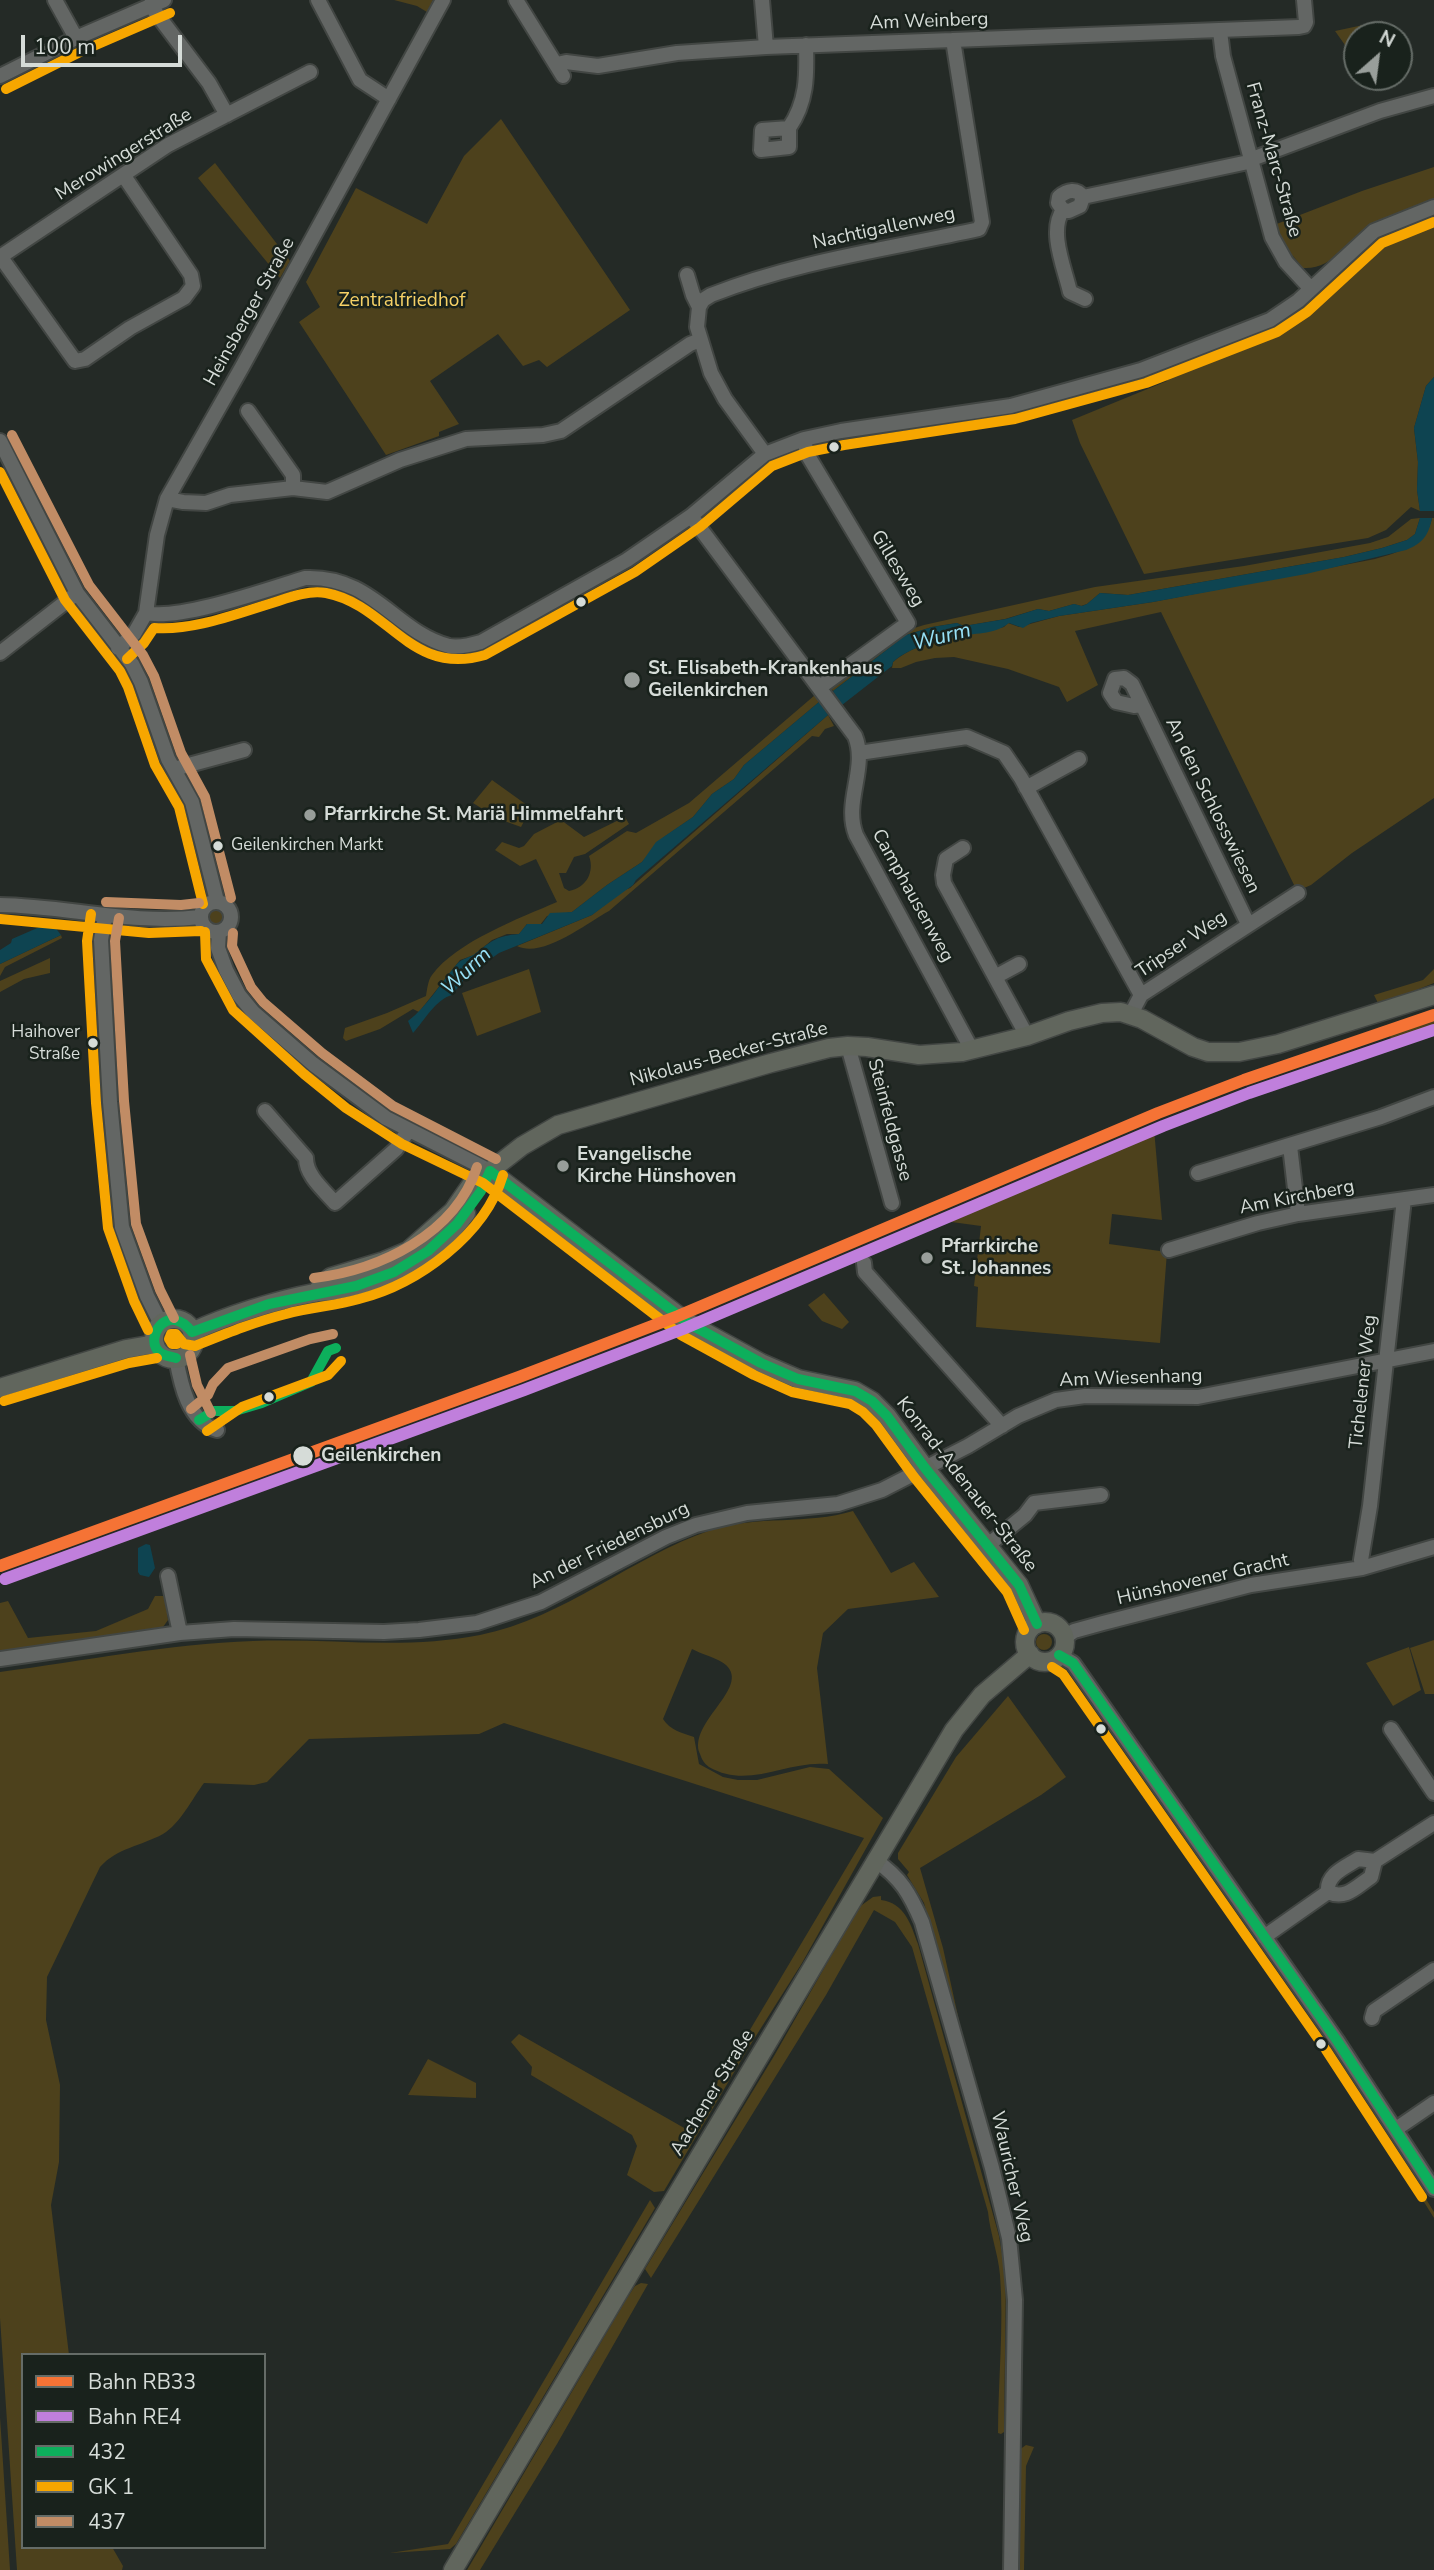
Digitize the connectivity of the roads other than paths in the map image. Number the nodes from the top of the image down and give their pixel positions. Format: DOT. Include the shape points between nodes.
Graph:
graph roads {
  1 [pos="55,0"];
  2 [pos="318,0"];
  3 [pos="443,0"];
  4 [pos="516,0"];
  5 [pos="762,0"];
  6 [pos="1304,0"];
  7 [pos="157,3"];
  8 [pos="1220,31"];
  9 [pos="76,38"];
  10 [pos="953,40"];
  11 [pos="806,46"];
  12 [pos="765,47"];
  13 [pos="310,72"];
  14 [pos="0,76"];
  15 [pos="1434,96"];
  16 [pos="389,99"];
  17 [pos="227,115"];
  18 [pos="789,128"];
  19 [pos="1252,160"];
  20 [pos="124,176"];
  21 [pos="1434,207"];
  22 [pos="0,257"];
  23 [pos="687,275"];
  24 [pos="1311,289"];
  25 [pos="1085,299"];
  26 [pos="699,307"];
  27 [pos="700,340"];
  28 [pos="248,411"];
  29 [pos="804,439"];
  30 [pos="0,441"];
  31 [pos="765,454"];
  32 [pos="293,488"];
  33 [pos="167,499"];
  34 [pos="691,516"];
  35 [pos="77,593"];
  36 [pos="146,613"];
  37 [pos="118,648"];
  38 [pos="0,653"];
  39 [pos="822,689"];
  40 [pos="1142,705"];
  41 [pos="244,750"];
  42 [pos="859,753"];
  43 [pos="1079,759"];
  44 [pos="174,769"];
  45 [pos="1026,788"];
  46 [pos="962,848"];
  47 [pos="1298,893"];
  48 [pos="217,901"];
  49 [pos="0,905"];
  50 [pos="105,916"];
  51 [pos="200,917"];
  52 [pos="1248,924"];
  53 [pos="219,932"];
  54 [pos="1019,964"];
  55 [pos="995,977"];
  56 [pos="1141,995"];
  57 [pos="1434,995"];
  58 [pos="1131,1014"];
  59 [pos="1027,1036"];
  60 [pos="848,1046"];
  61 [pos="972,1050"];
  62 [pos="1434,1097"];
  63 [pos="265,1111"];
  64 [pos="408,1131"];
  65 [pos="1290,1146"];
  66 [pos="490,1171"];
  67 [pos="1198,1173"];
  68 [pos="1434,1195"];
  69 [pos="1404,1199"];
  70 [pos="892,1203"];
  71 [pos="1298,1214"];
  72 [pos="1169,1250"];
  73 [pos="864,1263"];
  74 [pos="161,1324"];
  75 [pos="192,1332"];
  76 [pos="155,1344"];
  77 [pos="1434,1351"];
  78 [pos="176,1358"];
  79 [pos="1385,1361"];
  80 [pos="0,1388"];
  81 [pos="1002,1426"];
  82 [pos="217,1430"];
  83 [pos="925,1468"];
  84 [pos="1101,1495"];
  85 [pos="987,1546"];
  86 [pos="1434,1547"];
  87 [pos="1362,1568"];
  88 [pos="168,1576"];
  89 [pos="1037,1624"];
  90 [pos="180,1633"];
  91 [pos="1061,1646"];
  92 [pos="1030,1654"];
  93 [pos="0,1659"];
  94 [pos="1391,1729"];
  95 [pos="1434,1793"];
  96 [pos="1434,1823"];
  97 [pos="876,1860"];
  98 [pos="1375,1861"];
  99 [pos="1328,1892"];
  100 [pos="1268,1935"];
  101 [pos="1434,1970"];
  102 [pos="1371,2018"];
  103 [pos="1434,2103"];
  104 [pos="1396,2129"];
  105 [pos="1434,2189"];
  106 [pos="453,2570"];
  107 [pos="1011,2570"];
  1 -- 9 [label="street"];
  2 -- 16 [label="street" via="360,80"];
  3 -- 16 [label="street, Heinsberger Straße"];
  4 -- 12 [label="street, Am Weinberg" via="560,70 566,62 598,66 677,53"];
  5 -- 12 [label="street"];
  6 -- 8 [label="street, Am Weinberg" via="1304,26"];
  7 -- 9 [label="street"];
  7 -- 17 [label="street"];
  8 -- 10 [label="street, Am Weinberg"];
  8 -- 19 [label="street, Franz-Marc-Straße"];
  9 -- 14 [label="street"];
  10 -- 11 [label="street, Am Weinberg"];
  10 -- 26 [label="street, Nachtigallenweg" via="982,222 979,229 793,269 711,295"];
  11 -- 12 [label="street, Am Weinberg"];
  11 -- 18 [label="street" via="805,93"];
  13 -- 17 [label="street, Merowingerstraße"];
  15 -- 19 [label="street" via="1380,111"];
  16 -- 33 [label="street, Heinsberger Straße"];
  17 -- 20 [label="street, Merowingerstraße" via="168,145"];
  19 -- 24 [label="street, Franz-Marc-Straße" via="1277,248"];
  19 -- 25 [label="street" via="1083,197 1073,191 1061,195 1058,201 1063,210 1057,231 1070,292"];
  20 -- 22 [label="street, Merowingerstraße"];
  20 -- 22 [label="street" via="191,275 194,286 184,298 75,361"];
  21 -- 24 [label="street" via="1374,231"];
  23 -- 26 [label="street"];
  24 -- 29 [label="street" via="1265,323 1113,379 1011,406"];
  26 -- 27 [label="street"];
  27 -- 31 [label="street" via="725,399"];
  27 -- 32 [label="street" via="561,431 466,439 400,460 327,492"];
  28 -- 32 [label="street" via="293,475"];
  29 -- 31 [label="street"];
  29 -- 39 [label="street, Gillesweg" via="807,454 908,623"];
  30 -- 35 [label="street"];
  31 -- 34 [label="street"];
  32 -- 33 [label="street" via="230,495 206,503"];
  33 -- 36 [label="street, Heinsberger Straße"];
  34 -- 36 [label="street" via="604,574 481,642 458,647 424,634 365,593 323,578 305,578 180,613"];
  34 -- 39 [label="street"];
  35 -- 37 [label="street"];
  35 -- 38 [label="street"];
  36 -- 37 [label="street, Heinsberger Straße" via="134,635"];
  37 -- 44 [label="street" via="141,682"];
  39 -- 42 [label="street" via="855,736"];
  40 -- 52 [label="street, An den Schlosswiesen"];
  41 -- 44 [label="street"];
  42 -- 45 [label="street" via="968,737 1004,753"];
  42 -- 61 [label="street, Camphausenweg" via="852,825"];
  43 -- 45 [label="street"];
  44 -- 48 [label="street" via="192,802"];
  45 -- 56 [label="street"];
  46 -- 55 [label="street" via="946,859 944,883"];
  47 -- 52 [label="street, Tripser Weg"];
  48 -- 51 [label="street" via="204,908"];
  48 -- 53 [label="street" via="231,916 229,925"];
  49 -- 50 [label="street"];
  50 -- 51 [label="street"];
  50 -- 74 [label="street" via="101,940 122,1227"];
  51 -- 53 [label="street" via="206,929"];
  52 -- 56 [label="street, Tripser Weg"];
  53 -- 64 [label="street, Konrad-Adenauer-Straße" via="219,954 244,1002 331,1077"];
  54 -- 55 [label="street"];
  55 -- 59 [label="street"];
  56 -- 58 [label="street, Tripser Weg"];
  57 -- 58 [label="main road, Nikolaus-Becker-Straße" via="1239,1052 1193,1047"];
  58 -- 59 [label="main road, Nikolaus-Becker-Straße" via="1102,1013"];
  59 -- 61 [label="main road, Nikolaus-Becker-Straße"];
  60 -- 61 [label="main road, Nikolaus-Becker-Straße" via="919,1055"];
  60 -- 66 [label="main road, Nikolaus-Becker-Straße" via="781,1060 578,1118 544,1132"];
  60 -- 70 [label="street, Steinfeldgasse"];
  62 -- 65 [label="street"];
  63 -- 64 [label="street" via="306,1157 310,1174 335,1203 396,1149"];
  64 -- 66 [label="street, Konrad-Adenauer-Straße"];
  65 -- 67 [label="street"];
  65 -- 71 [label="street"];
  66 -- 75 [label="main road" via="486,1185 439,1243 394,1273 316,1292"];
  66 -- 83 [label="main road, Konrad-Adenauer-Straße" via="688,1323 798,1379 855,1391 872,1401"];
  68 -- 69 [label="street, Am Kirchberg"];
  69 -- 71 [label="street, Am Kirchberg"];
  69 -- 79 [label="street, Tichelener Weg"];
  71 -- 72 [label="street, Am Kirchberg"];
  73 -- 81 [label="street" via="865,1272"];
  74 -- 75 [label="main road" via="179,1320"];
  74 -- 76 [label="main road" via="155,1331"];
  75 -- 78 [label="main road" via="192,1347"];
  76 -- 78 [label="main road" via="165,1357"];
  76 -- 80 [label="main road"];
  77 -- 79 [label="street, Am Wiesenhang"];
  78 -- 82 [label="street" via="188,1402 199,1420"];
  79 -- 81 [label="street, Am Wiesenhang" via="1198,1397 1067,1398"];
  79 -- 87 [label="street, Tichelener Weg"];
  81 -- 83 [label="street, Am Wiesenhang"];
  83 -- 85 [label="main road, Konrad-Adenauer-Straße"];
  83 -- 90 [label="street, An der Friedensburg" via="882,1490 838,1504 747,1513 696,1525 541,1602 477,1623 384,1632 234,1629"];
  84 -- 85 [label="street" via="1034,1503"];
  85 -- 89 [label="main road, Konrad-Adenauer-Straße" via="1025,1594"];
  86 -- 87 [label="street, Hünshovener Gracht"];
  87 -- 91 [label="street, Hünshovener Gracht" via="1251,1585 1103,1623 1074,1632"];
  88 -- 90 [label="street"];
  89 -- 91 [label="main road" via="1055,1625"];
  89 -- 92 [label="main road" via="1025,1638"];
  90 -- 93 [label="street, An der Friedensburg"];
  91 -- 92 [label="main road" via="1051,1661"];
  91 -- 100 [label="street"];
  92 -- 97 [label="main road, Aachener Straße" via="970,1708"];
  94 -- 95 [label="street"];
  96 -- 98 [label="street"];
  97 -- 106 [label="main road, Aachener Straße"];
  97 -- 107 [label="street, Wauricher Weg" via="910,1894 922,1922 1009,2238 1015,2300"];
  98 -- 99 [label="street" via="1358,1859 1331,1877"];
  98 -- 99 [label="street" via="1371,1877 1345,1896"];
  99 -- 100 [label="street"];
  100 -- 104 [label="street"];
  101 -- 102 [label="street" via="1374,2011"];
  103 -- 104 [label="street"];
  104 -- 105 [label="street"];
}
